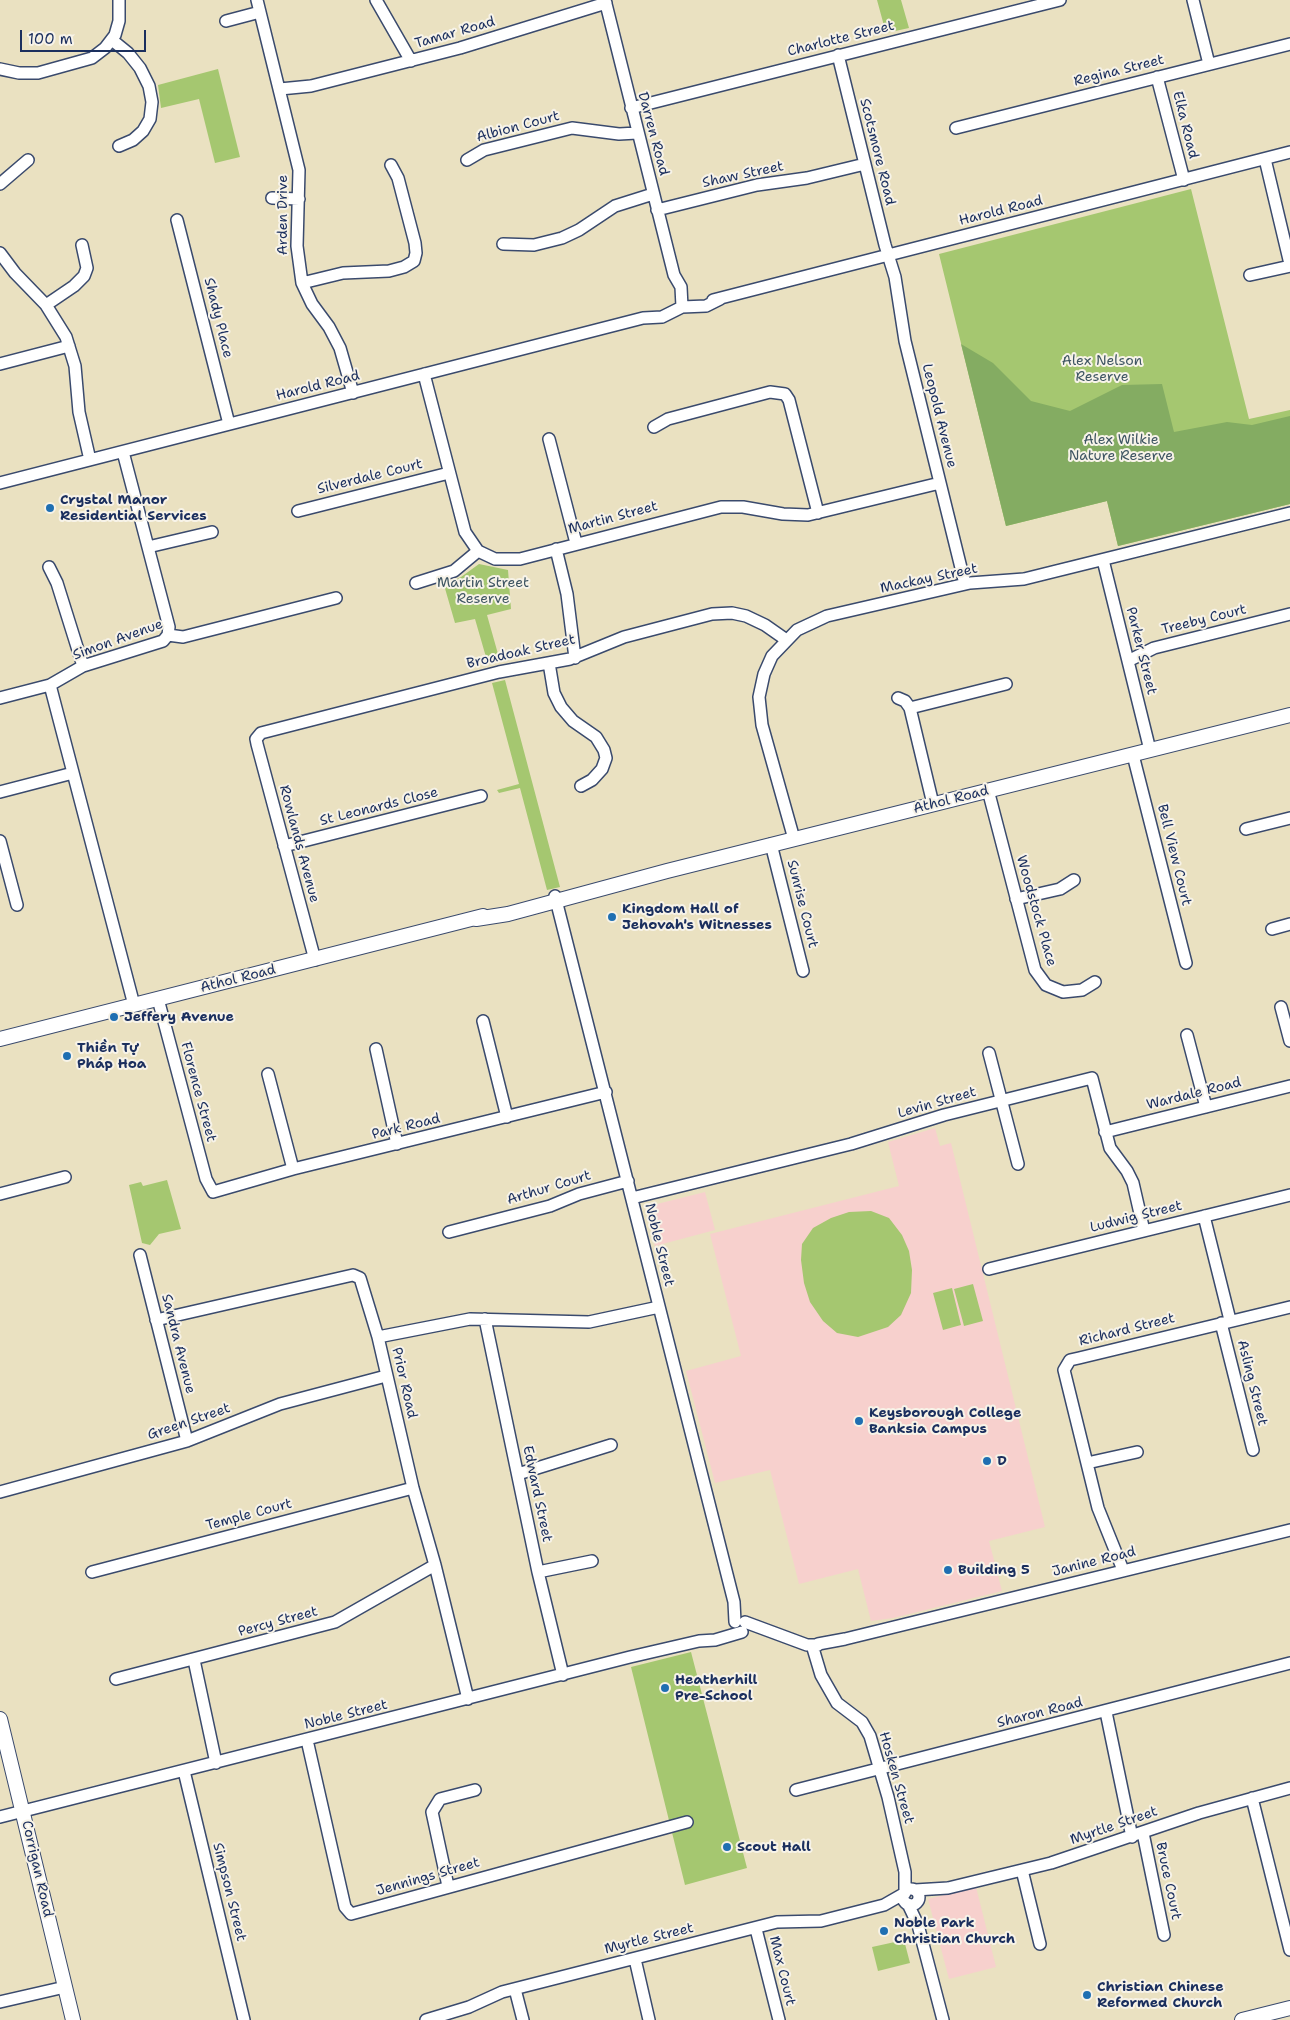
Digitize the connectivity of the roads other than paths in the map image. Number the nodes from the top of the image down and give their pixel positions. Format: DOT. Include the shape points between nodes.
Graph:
graph roads {
  1 [pos="119,0"];
  2 [pos="257,0"];
  3 [pos="376,0"];
  4 [pos="1060,0"];
  5 [pos="1193,0"];
  6 [pos="605,1"];
  7 [pos="260,12"];
  8 [pos="226,21"];
  9 [pos="112,40"];
  10 [pos="1290,44"];
  11 [pos="838,55"];
  12 [pos="411,60"];
  13 [pos="1209,64"];
  14 [pos="0,69"];
  15 [pos="1157,77"];
  16 [pos="281,94"];
  17 [pos="631,108"];
  18 [pos="956,128"];
  19 [pos="637,133"];
  20 [pos="119,146"];
  21 [pos="1290,152"];
  22 [pos="1265,159"];
  23 [pos="28,160"];
  24 [pos="466,160"];
  25 [pos="865,164"];
  26 [pos="391,165"];
  27 [pos="1184,180"];
  28 [pos="0,184"];
  29 [pos="653,194"];
  30 [pos="272,198"];
  31 [pos="299,199"];
  32 [pos="657,210"];
  33 [pos="177,220"];
  34 [pos="503,244"];
  35 [pos="82,245"];
  36 [pos="889,256"];
  37 [pos="1,257"];
  38 [pos="1290,265"];
  39 [pos="1250,275"];
  40 [pos="302,283"];
  41 [pos="681,303"];
  42 [pos="46,304"];
  43 [pos="69,346"];
  44 [pos="0,364"];
  45 [pos="424,374"];
  46 [pos="353,393"];
  47 [pos="230,424"];
  48 [pos="654,427"];
  49 [pos="549,439"];
  50 [pos="123,452"];
  51 [pos="90,460"];
  52 [pos="449,472"];
  53 [pos="0,483"];
  54 [pos="940,483"];
  55 [pos="298,511"];
  56 [pos="818,513"];
  57 [pos="1290,513"];
  58 [pos="212,532"];
  59 [pos="576,543"];
  60 [pos="148,547"];
  61 [pos="556,549"];
  62 [pos="478,550"];
  63 [pos="1103,560"];
  64 [pos="49,567"];
  65 [pos="416,583"];
  66 [pos="965,584"];
  67 [pos="336,598"];
  68 [pos="1290,614"];
  69 [pos="168,635"];
  70 [pos="785,639"];
  71 [pos="575,658"];
  72 [pos="1128,661"];
  73 [pos="549,663"];
  74 [pos="83,666"];
  75 [pos="50,684"];
  76 [pos="1006,684"];
  77 [pos="0,698"];
  78 [pos="898,698"];
  79 [pos="910,708"];
  80 [pos="1290,715"];
  81 [pos="258,736"];
  82 [pos="1150,750"];
  83 [pos="1133,755"];
  84 [pos="73,772"];
  85 [pos="581,786"];
  86 [pos="988,790"];
  87 [pos="0,792"];
  88 [pos="481,796"];
  89 [pos="933,804"];
  90 [pos="1290,818"];
  91 [pos="1246,829"];
  92 [pos="794,839"];
  93 [pos="0,841"];
  94 [pos="771,844"];
  95 [pos="284,846"];
  96 [pos="1074,880"];
  97 [pos="556,899"];
  98 [pos="1016,899"];
  99 [pos="17,905"];
  100 [pos="1290,924"];
  101 [pos="1272,929"];
  102 [pos="315,960"];
  103 [pos="1186,964"];
  104 [pos="803,971"];
  105 [pos="1095,982"];
  106 [pos="158,999"];
  107 [pos="134,1006"];
  108 [pos="1281,1007"];
  109 [pos="483,1021"];
  110 [pos="1187,1035"];
  111 [pos="0,1039"];
  112 [pos="1290,1041"];
  113 [pos="376,1049"];
  114 [pos="989,1053"];
  115 [pos="268,1074"];
  116 [pos="1290,1086"];
  117 [pos="606,1092"];
  118 [pos="1000,1101"];
  119 [pos="1206,1107"];
  120 [pos="507,1117"];
  121 [pos="1105,1132"];
  122 [pos="397,1144"];
  123 [pos="1018,1164"];
  124 [pos="293,1169"];
  125 [pos="65,1177"];
  126 [pos="628,1181"];
  127 [pos="213,1192"];
  128 [pos="0,1194"];
  129 [pos="1290,1195"];
  130 [pos="632,1198"];
  131 [pos="1204,1216"];
  132 [pos="1144,1231"];
  133 [pos="449,1232"];
  134 [pos="140,1255"];
  135 [pos="989,1269"];
  136 [pos="658,1307"];
  137 [pos="1290,1307"];
  138 [pos="485,1318"];
  139 [pos="156,1320"];
  140 [pos="1226,1321"];
  141 [pos="378,1337"];
  142 [pos="386,1376"];
  143 [pos="187,1442"];
  144 [pos="611,1445"];
  145 [pos="1254,1450"];
  146 [pos="1137,1452"];
  147 [pos="1087,1463"];
  148 [pos="518,1474"];
  149 [pos="413,1488"];
  150 [pos="0,1492"];
  151 [pos="1290,1530"];
  152 [pos="592,1561"];
  153 [pos="435,1565"];
  154 [pos="1123,1570"];
  155 [pos="92,1572"];
  156 [pos="538,1572"];
  157 [pos="740,1626"];
  158 [pos="816,1647"];
  159 [pos="194,1660"];
  160 [pos="1290,1663"];
  161 [pos="563,1674"];
  162 [pos="116,1679"];
  163 [pos="468,1699"];
  164 [pos="1106,1712"];
  165 [pos="0,1719"];
  166 [pos="307,1740"];
  167 [pos="216,1763"];
  168 [pos="879,1770"];
  169 [pos="184,1771"];
  170 [pos="1290,1788"];
  171 [pos="475,1790"];
  172 [pos="796,1790"];
  173 [pos="1252,1798"];
  174 [pos="23,1811"];
  175 [pos="0,1817"];
  176 [pos="687,1822"];
  177 [pos="1137,1835"];
  178 [pos="1022,1870"];
  179 [pos="448,1886"];
  180 [pos="911,1897"];
  181 [pos="756,1929"];
  182 [pos="1164,1935"];
  183 [pos="1040,1944"];
  184 [pos="1290,1950"];
  185 [pos="635,1959"];
  186 [pos="65,1987"];
  187 [pos="515,1989"];
  188 [pos="0,2002"];
  189 [pos="1290,2008"];
  190 [pos="73,2020"];
  191 [pos="244,2020"];
  192 [pos="428,2020"];
  193 [pos="523,2020"];
  194 [pos="649,2020"];
  195 [pos="779,2020"];
  196 [pos="943,2020"];
  197 [pos="1242,2020"];
  1 -- 9 [label="street" via="119,20"];
  2 -- 7 [label="street, Arden Drive"];
  3 -- 12 [label="street"];
  4 -- 11 [label="street, Charlotte Street"];
  5 -- 13 [label="street"];
  6 -- 12 [label="street, Tamar Road" via="476,43"];
  6 -- 17 [label="street, Darren Road"];
  7 -- 8 [label="street"];
  7 -- 16 [label="street, Arden Drive"];
  9 -- 14 [label="street" via="92,58 49,71 28,74"];
  9 -- 20 [label="street" via="140,68 152,102 150,119 143,131"];
  10 -- 13 [label="street, Regina Street"];
  11 -- 17 [label="street, Charlotte Street"];
  11 -- 25 [label="street, Scotsmore Road"];
  12 -- 16 [label="street, Tamar Road"];
  13 -- 15 [label="street, Regina Street"];
  15 -- 18 [label="street, Regina Street"];
  15 -- 27 [label="street, Elka Road"];
  16 -- 31 [label="street, Arden Drive" via="299,170"];
  17 -- 19 [label="street, Darren Road"];
  19 -- 24 [label="street, Albion Court" via="572,128 484,150"];
  19 -- 29 [label="street, Darren Road"];
  21 -- 22 [label="street, Harold Road"];
  22 -- 27 [label="street, Harold Road"];
  22 -- 38 [label="street"];
  23 -- 28 [label="street"];
  25 -- 32 [label="street, Shaw Street" via="807,178 757,185"];
  25 -- 36 [label="street, Scotsmore Road"];
  26 -- 40 [label="street" via="400,184 415,243 414,261 390,271 343,273"];
  27 -- 36 [label="street, Harold Road"];
  29 -- 32 [label="street, Darren Road"];
  29 -- 34 [label="street" via="615,206 562,238 534,244"];
  30 -- 31 [label="street"];
  31 -- 40 [label="street, Arden Drive" via="297,246"];
  32 -- 41 [label="street, Darren Road" via="674,275 674,288"];
  33 -- 47 [label="street, Shady Place"];
  35 -- 42 [label="street" via="87,268 84,276"];
  36 -- 41 [label="street, Harold Road" via="720,299 701,307"];
  36 -- 54 [label="street, Leopold Avenue" via="898,286 905,341"];
  37 -- 42 [label="street"];
  38 -- 39 [label="street"];
  40 -- 46 [label="street, Arden Drive" via="340,348"];
  41 -- 45 [label="street, Harold Road" via="662,317 643,318"];
  42 -- 43 [label="street" via="62,328"];
  43 -- 44 [label="street"];
  43 -- 51 [label="street"];
  45 -- 46 [label="street, Harold Road"];
  45 -- 52 [label="street"];
  46 -- 47 [label="street, Harold Road"];
  47 -- 50 [label="street, Harold Road"];
  48 -- 56 [label="street" via="668,419 761,395 785,394"];
  49 -- 59 [label="street"];
  50 -- 51 [label="street, Harold Road"];
  50 -- 60 [label="street"];
  51 -- 53 [label="street, Harold Road"];
  52 -- 55 [label="street, Silverdale Court"];
  52 -- 62 [label="street" via="465,532"];
  54 -- 56 [label="street, Martin Street"];
  54 -- 66 [label="street, Leopold Avenue"];
  56 -- 59 [label="street, Martin Street" via="793,515 743,507 721,508"];
  57 -- 63 [label="street, Mackay Street"];
  58 -- 60 [label="street"];
  59 -- 61 [label="street, Martin Street"];
  60 -- 69 [label="street" via="169,627"];
  61 -- 62 [label="street, Martin Street" via="508,560 495,559"];
  61 -- 71 [label="street" via="568,601"];
  62 -- 65 [label="street" via="454,571"];
  63 -- 66 [label="street, Mackay Street" via="1016,581"];
  63 -- 72 [label="street, Parker Street"];
  64 -- 74 [label="street" via="58,583"];
  66 -- 70 [label="street, Mackay Street" via="818,618"];
  67 -- 69 [label="street, Simon Avenue" via="183,637"];
  68 -- 72 [label="street, Treeby Court" via="1154,648"];
  69 -- 74 [label="street, Simon Avenue" via="163,641"];
  70 -- 71 [label="street, Broadoak Street" via="746,616 717,613 624,636"];
  70 -- 92 [label="street, Mackay Street" via="764,674 760,707"];
  71 -- 73 [label="street, Broadoak Street"];
  72 -- 82 [label="street, Parker Street"];
  73 -- 81 [label="street, Broadoak Street" via="499,672 265,731"];
  73 -- 85 [label="street" via="554,693 561,707 573,721 596,736 604,750 606,758 602,769"];
  74 -- 75 [label="street, Simon Avenue"];
  75 -- 77 [label="street, Simon Avenue"];
  75 -- 84 [label="street"];
  76 -- 79 [label="street"];
  78 -- 79 [label="street"];
  79 -- 89 [label="street"];
  80 -- 82 [label="main road, Athol Road"];
  81 -- 95 [label="street, Rowlands Avenue" via="257,744"];
  82 -- 83 [label="main road, Athol Road"];
  83 -- 86 [label="main road, Athol Road"];
  83 -- 103 [label="street, Bell View Court"];
  84 -- 87 [label="street"];
  84 -- 107 [label="street"];
  86 -- 89 [label="main road, Athol Road"];
  86 -- 98 [label="street, Woodstock Place"];
  88 -- 95 [label="street, St Leonards Close"];
  89 -- 92 [label="main road, Athol Road"];
  90 -- 91 [label="street"];
  92 -- 94 [label="main road, Athol Road"];
  93 -- 99 [label="street"];
  94 -- 97 [label="main road, Athol Road" via="612,885 585,888"];
  94 -- 104 [label="street, Sunrise Court"];
  95 -- 102 [label="street, Rowlands Avenue"];
  96 -- 98 [label="street" via="1060,889"];
  97 -- 102 [label="main road, Athol Road" via="506,908 476,919"];
  97 -- 117 [label="street, Noble Street"];
  98 -- 105 [label="street, Woodstock Place" via="1032,965 1041,980 1064,992 1082,990"];
  100 -- 101 [label="street"];
  102 -- 106 [label="main road, Athol Road"];
  106 -- 107 [label="main road, Athol Road"];
  106 -- 127 [label="street, Florence Street" via="208,1184"];
  107 -- 111 [label="main road, Athol Road"];
  108 -- 112 [label="street"];
  109 -- 120 [label="street"];
  110 -- 119 [label="street"];
  113 -- 122 [label="street"];
  114 -- 118 [label="street"];
  115 -- 124 [label="street"];
  116 -- 119 [label="street, Wardale Road"];
  117 -- 120 [label="street, Park Road"];
  117 -- 126 [label="street, Noble Street"];
  118 -- 121 [label="street, Levin Street" via="1092,1078"];
  118 -- 123 [label="street"];
  118 -- 130 [label="street, Levin Street" via="851,1144"];
  119 -- 121 [label="street, Wardale Road"];
  120 -- 122 [label="street, Park Road"];
  121 -- 132 [label="street, Levin Street" via="1110,1148 1133,1183"];
  122 -- 124 [label="street, Park Road"];
  124 -- 127 [label="street, Park Road"];
  125 -- 128 [label="street"];
  126 -- 130 [label="street, Noble Street"];
  126 -- 133 [label="street, Arthur Court" via="578,1194 550,1206"];
  129 -- 131 [label="street, Ludwig Street"];
  130 -- 136 [label="street, Noble Street"];
  131 -- 132 [label="street, Ludwig Street"];
  131 -- 140 [label="street, Asling Street"];
  132 -- 135 [label="street, Ludwig Street"];
  134 -- 139 [label="street, Sandra Avenue"];
  136 -- 138 [label="street" via="589,1322"];
  136 -- 157 [label="street, Noble Street"];
  137 -- 140 [label="street, Richard Street"];
  138 -- 141 [label="street" via="453,1321"];
  138 -- 148 [label="street, Edward Street"];
  139 -- 141 [label="street, Prior Road" via="353,1275 364,1285"];
  139 -- 143 [label="street, Sandra Avenue"];
  140 -- 145 [label="street, Asling Street"];
  140 -- 147 [label="street, Richard Street" via="1070,1360 1064,1370"];
  141 -- 142 [label="street, Prior Road"];
  142 -- 143 [label="street, Green Street" via="280,1404"];
  142 -- 149 [label="street, Prior Road"];
  143 -- 150 [label="street, Green Street"];
  144 -- 148 [label="street"];
  146 -- 147 [label="street"];
  147 -- 154 [label="street, Richard Street" via="1098,1508"];
  148 -- 156 [label="street, Edward Street"];
  149 -- 153 [label="street, Prior Road"];
  149 -- 155 [label="street, Temple Court"];
  151 -- 154 [label="street, Janine Road"];
  152 -- 156 [label="street"];
  153 -- 159 [label="street, Percy Street" via="335,1622"];
  153 -- 163 [label="street, Prior Road"];
  154 -- 158 [label="street, Janine Road"];
  156 -- 161 [label="street, Edward Street"];
  157 -- 158 [label="street"];
  157 -- 161 [label="street, Noble Street" via="698,1641"];
  158 -- 168 [label="street, Hosken Street" via="824,1679 837,1703 858,1718 866,1729"];
  159 -- 162 [label="street, Percy Street"];
  159 -- 167 [label="street"];
  160 -- 164 [label="street, Sharon Road"];
  161 -- 163 [label="street, Noble Street"];
  163 -- 166 [label="street, Noble Street"];
  164 -- 168 [label="street, Sharon Road"];
  164 -- 177 [label="street, Bruce Court"];
  165 -- 174 [label="main road, Corrigan Road"];
  166 -- 167 [label="street, Noble Street"];
  166 -- 179 [label="street, Jennings Street" via="345,1907 351,1914"];
  167 -- 169 [label="street, Noble Street"];
  168 -- 172 [label="street, Sharon Road"];
  168 -- 180 [label="street, Hosken Street"];
  169 -- 174 [label="street, Noble Street"];
  169 -- 191 [label="street, Simpson Street"];
  170 -- 173 [label="street, Myrtle Street"];
  171 -- 179 [label="street" via="440,1799 432,1812"];
  173 -- 177 [label="street, Myrtle Street"];
  173 -- 184 [label="street"];
  174 -- 175 [label="street, Noble Street"];
  174 -- 186 [label="main road, Corrigan Road"];
  176 -- 179 [label="street, Jennings Street"];
  177 -- 178 [label="street, Myrtle Street" via="1081,1855"];
  177 -- 182 [label="street, Bruce Court"];
  178 -- 180 [label="street, Myrtle Street"];
  178 -- 183 [label="street"];
  180 -- 181 [label="street, Myrtle Street" via="821,1921 777,1922"];
  180 -- 196 [label="street, Hosken Street"];
  181 -- 185 [label="street, Myrtle Street"];
  181 -- 195 [label="street, Max Court"];
  185 -- 187 [label="street, Myrtle Street"];
  185 -- 194 [label="street"];
  186 -- 188 [label="street"];
  186 -- 190 [label="main road, Corrigan Road"];
  187 -- 192 [label="street, Myrtle Street"];
  187 -- 193 [label="street"];
  189 -- 197 [label="main road"];
}
